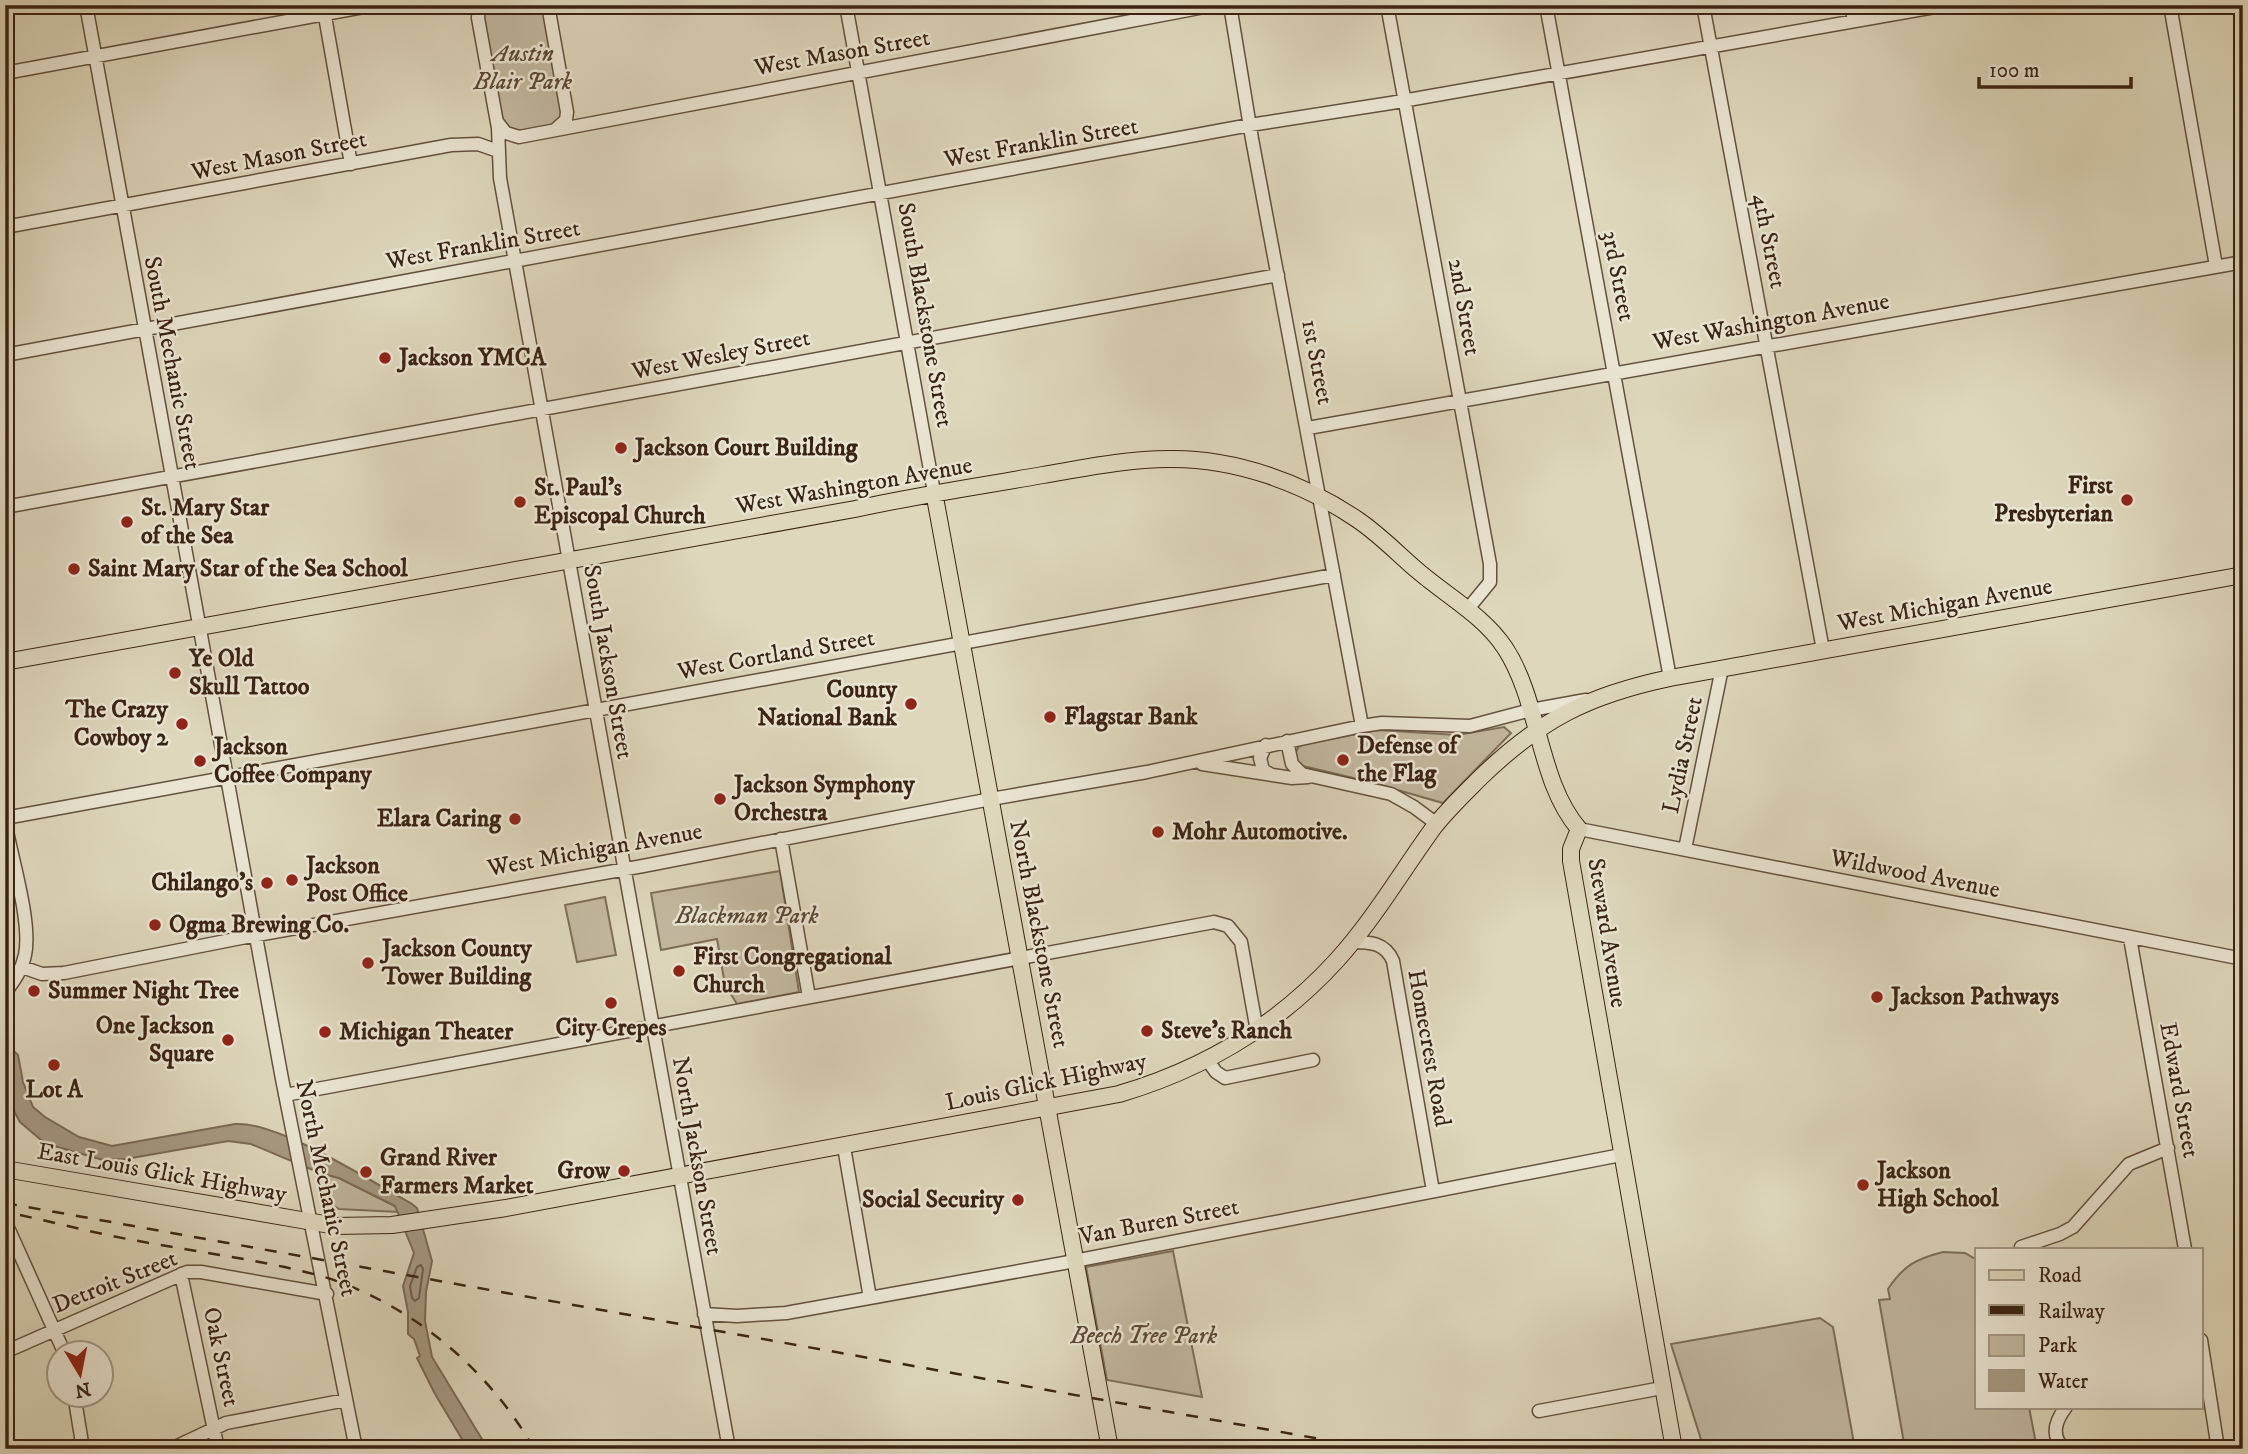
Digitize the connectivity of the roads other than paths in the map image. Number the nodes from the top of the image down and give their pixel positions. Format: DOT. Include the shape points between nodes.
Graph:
graph roads {
  1 [pos="86,5"];
  2 [pos="374,5"];
  3 [pos="479,5"];
  4 [pos="548,5"];
  5 [pos="846,5"];
  6 [pos="1215,5"];
  7 [pos="1230,5"];
  8 [pos="1387,5"];
  9 [pos="1546,5"];
  10 [pos="1703,5"];
  11 [pos="1851,5"];
  12 [pos="1946,5"];
  13 [pos="2170,5"];
  14 [pos="324,10"];
  15 [pos="1854,21"];
  16 [pos="1711,47"];
  17 [pos="95,57"];
  18 [pos="858,71"];
  19 [pos="5,73"];
  20 [pos="1559,73"];
  21 [pos="1404,100"];
  22 [pos="567,112"];
  23 [pos="497,120"];
  24 [pos="584,122"];
  25 [pos="1250,125"];
  26 [pos="556,129"];
  27 [pos="519,136"];
  28 [pos="498,152"];
  29 [pos="351,164"];
  30 [pos="879,193"];
  31 [pos="122,206"];
  32 [pos="5,227"];
  33 [pos="515,261"];
  34 [pos="2243,261"];
  35 [pos="2216,266"];
  36 [pos="1278,275"];
  37 [pos="144,329"];
  38 [pos="907,342"];
  39 [pos="1767,346"];
  40 [pos="5,355"];
  41 [pos="1614,373"];
  42 [pos="1460,401"];
  43 [pos="541,410"];
  44 [pos="1308,428"];
  45 [pos="1228,465"];
  46 [pos="172,475"];
  47 [pos="934,492"];
  48 [pos="1320,496"];
  49 [pos="5,507"];
  50 [pos="569,560"];
  51 [pos="1334,575"];
  52 [pos="2243,575"];
  53 [pos="1467,610"];
  54 [pos="200,626"];
  55 [pos="961,642"];
  56 [pos="1823,650"];
  57 [pos="5,662"];
  58 [pos="1721,668"];
  59 [pos="1662,680"];
  60 [pos="1594,699"];
  61 [pos="595,710"];
  62 [pos="1531,710"];
  63 [pos="1362,726"];
  64 [pos="1537,729"];
  65 [pos="1287,741"];
  66 [pos="1266,745"];
  67 [pos="1191,763"];
  68 [pos="1271,774"];
  69 [pos="1310,777"];
  70 [pos="226,778"];
  71 [pos="991,799"];
  72 [pos="5,819"];
  73 [pos="1437,824"];
  74 [pos="1579,829"];
  75 [pos="781,839"];
  76 [pos="1685,849"];
  77 [pos="624,870"];
  78 [pos="256,936"];
  79 [pos="2130,938"];
  80 [pos="1352,942"];
  81 [pos="1020,958"];
  82 [pos="2243,959"];
  83 [pos="22,967"];
  84 [pos="5,993"];
  85 [pos="808,997"];
  86 [pos="652,1026"];
  87 [pos="1257,1031"];
  88 [pos="1313,1060"];
  89 [pos="1208,1061"];
  90 [pos="285,1095"];
  91 [pos="1048,1109"];
  92 [pos="844,1147"];
  93 [pos="2168,1148"];
  94 [pos="1621,1155"];
  95 [pos="5,1169"];
  96 [pos="680,1176"];
  97 [pos="1433,1191"];
  98 [pos="5,1220"];
  99 [pos="312,1221"];
  100 [pos="392,1225"];
  101 [pos="9,1234"];
  102 [pos="2021,1247"];
  103 [pos="2185,1248"];
  104 [pos="1076,1259"];
  105 [pos="181,1274"];
  106 [pos="327,1294"];
  107 [pos="870,1298"];
  108 [pos="704,1314"];
  109 [pos="54,1329"];
  110 [pos="58,1338"];
  111 [pos="2202,1346"];
  112 [pos="5,1352"];
  113 [pos="1662,1388"];
  114 [pos="345,1400"];
  115 [pos="76,1408"];
  116 [pos="2065,1408"];
  117 [pos="1539,1411"];
  118 [pos="214,1428"];
  119 [pos="83,1449"];
  120 [pos="171,1449"];
  121 [pos="218,1449"];
  122 [pos="356,1449"];
  123 [pos="729,1449"];
  124 [pos="1110,1449"];
  125 [pos="1674,1449"];
  126 [pos="2064,1449"];
  127 [pos="2218,1449"];
  1 -- 17 [label="street, South Mechanic Street"];
  2 -- 14 [label="street"];
  3 -- 23 [label="street, South Jackson Street"];
  4 -- 22 [label="street"];
  5 -- 18 [label="street, South Blackstone Street"];
  6 -- 18 [label="street, West Mason Street"];
  7 -- 25 [label="street, 1st Street"];
  8 -- 21 [label="street, 2nd Street"];
  9 -- 20 [label="street, 3rd Street"];
  10 -- 16 [label="street, 4th Street"];
  11 -- 15 [label="street"];
  12 -- 15 [label="street, West Franklin Street"];
  13 -- 35 [label="street"];
  14 -- 17 [label="street"];
  14 -- 29 [label="street"];
  15 -- 16 [label="street, West Franklin Street"];
  16 -- 20 [label="street, West Franklin Street"];
  16 -- 39 [label="street, 4th Street"];
  17 -- 19 [label="street"];
  17 -- 31 [label="street, South Mechanic Street"];
  18 -- 24 [label="street, West Mason Street"];
  18 -- 30 [label="street, South Blackstone Street"];
  20 -- 21 [label="street, West Franklin Street"];
  20 -- 41 [label="street, 3rd Street"];
  21 -- 25 [label="street, West Franklin Street"];
  21 -- 42 [label="street, 2nd Street"];
  22 -- 24 [label="street"];
  22 -- 26 [label="street" via="566,120"];
  23 -- 27 [label="street" via="506,133"];
  23 -- 28 [label="street, South Jackson Street"];
  24 -- 26 [label="street, West Mason Street"];
  25 -- 30 [label="street, West Franklin Street"];
  25 -- 36 [label="street, 1st Street"];
  26 -- 27 [label="street, West Mason Street"];
  27 -- 28 [label="street, West Mason Street" via="505,142"];
  28 -- 29 [label="street, West Mason Street" via="463,143"];
  28 -- 33 [label="street, South Jackson Street"];
  29 -- 31 [label="street, West Mason Street"];
  30 -- 33 [label="street, West Franklin Street"];
  30 -- 38 [label="street, South Blackstone Street"];
  31 -- 32 [label="street, West Mason Street"];
  31 -- 37 [label="street, South Mechanic Street"];
  33 -- 37 [label="street, West Franklin Street"];
  33 -- 43 [label="street, South Jackson Street"];
  34 -- 35 [label="street, West Washington Avenue"];
  35 -- 39 [label="street, West Washington Avenue"];
  36 -- 38 [label="street, West Wesley Street"];
  36 -- 44 [label="street, 1st Street"];
  37 -- 40 [label="street, West Franklin Street"];
  37 -- 46 [label="street, South Mechanic Street"];
  38 -- 43 [label="street, West Wesley Street"];
  38 -- 47 [label="street, South Blackstone Street"];
  39 -- 41 [label="street, West Washington Avenue"];
  39 -- 56 [label="street, 4th Street"];
  41 -- 42 [label="street, West Washington Avenue"];
  41 -- 59 [label="street, 3rd Street"];
  42 -- 44 [label="street, West Washington Avenue"];
  42 -- 53 [label="street, 2nd Street" via="1491,571 1487,586"];
  43 -- 46 [label="street, West Wesley Street"];
  43 -- 50 [label="street, South Jackson Street"];
  44 -- 48 [label="street, 1st Street"];
  45 -- 47 [label="main road, West Washington Avenue" via="1150,460"];
  45 -- 48 [label="main road, Steward Avenue"];
  46 -- 49 [label="street, West Wesley Street"];
  46 -- 54 [label="street, South Mechanic Street"];
  47 -- 50 [label="main road, West Washington Avenue"];
  47 -- 55 [label="main road, South Blackstone Street"];
  48 -- 51 [label="street, 1st Street"];
  48 -- 53 [label="main road, Steward Avenue" via="1365,525"];
  50 -- 54 [label="main road, West Washington Avenue"];
  50 -- 61 [label="street, South Jackson Street"];
  51 -- 55 [label="street, West Cortland Street"];
  51 -- 63 [label="street, 1st Street"];
  52 -- 56 [label="main road, West Michigan Avenue"];
  53 -- 62 [label="main road, Steward Avenue" via="1505,648"];
  54 -- 57 [label="main road, West Washington Avenue"];
  54 -- 70 [label="street, South Mechanic Street"];
  55 -- 61 [label="street, West Cortland Street"];
  55 -- 71 [label="main road, South Blackstone Street"];
  56 -- 58 [label="main road, West Michigan Avenue"];
  58 -- 59 [label="main road, West Michigan Avenue"];
  58 -- 76 [label="street, Lydia Street"];
  59 -- 60 [label="main road, Louis Glick Highway"];
  60 -- 62 [label="street, West Michigan Avenue"];
  60 -- 64 [label="main road, Louis Glick Highway"];
  61 -- 70 [label="street, West Cortland Street"];
  61 -- 77 [label="street, South Jackson Street"];
  62 -- 63 [label="street, West Michigan Avenue" via="1470,726"];
  62 -- 64 [label="main road, Steward Avenue"];
  63 -- 65 [label="street, West Michigan Avenue"];
  64 -- 73 [label="main road, Louis Glick Highway" via="1493,765"];
  64 -- 74 [label="main road, Steward Avenue" via="1563,806"];
  65 -- 66 [label="street, West Michigan Avenue"];
  65 -- 69 [label="street" via="1293,767"];
  66 -- 67 [label="street, West Michigan Avenue"];
  66 -- 68 [label="street" via="1260,764"];
  67 -- 68 [label="street, West Michigan Avenue"];
  67 -- 71 [label="street, West Michigan Avenue"];
  68 -- 69 [label="street, West Michigan Avenue"];
  69 -- 73 [label="street, West Michigan Avenue" via="1391,794"];
  70 -- 72 [label="street, West Cortland Street"];
  70 -- 78 [label="street, South Mechanic Street"];
  71 -- 75 [label="street, West Michigan Avenue"];
  71 -- 81 [label="main road, North Blackstone Street"];
  72 -- 83 [label="street" via="26,929"];
  73 -- 80 [label="main road, Louis Glick Highway"];
  74 -- 76 [label="street, Wildwood Avenue"];
  74 -- 94 [label="main road, Steward Avenue" via="1571,861"];
  75 -- 77 [label="street, West Michigan Avenue"];
  75 -- 85 [label="street"];
  76 -- 79 [label="street, Wildwood Avenue"];
  77 -- 78 [label="street, West Michigan Avenue"];
  77 -- 86 [label="street, North Jackson Street"];
  78 -- 83 [label="street, West Michigan Avenue" via="64,973 42,974"];
  78 -- 90 [label="street, North Mechanic Street"];
  79 -- 82 [label="street, Wildwood Avenue"];
  79 -- 93 [label="street, Edward Street"];
  80 -- 87 [label="main road, Louis Glick Highway" via="1315,983"];
  80 -- 97 [label="street, Homecrest Road" via="1378,944 1392,961"];
  81 -- 85 [label="street"];
  81 -- 87 [label="street" via="1223,924 1241,942"];
  81 -- 91 [label="main road, North Blackstone Street"];
  83 -- 84 [label="street"];
  85 -- 86 [label="street"];
  86 -- 90 [label="street"];
  86 -- 96 [label="street, North Jackson Street"];
  87 -- 89 [label="main road, Louis Glick Highway"];
  88 -- 89 [label="street" via="1230,1078 1221,1076"];
  89 -- 91 [label="main road, Louis Glick Highway" via="1142,1087"];
  90 -- 99 [label="street, North Mechanic Street"];
  91 -- 92 [label="main road, Louis Glick Highway"];
  91 -- 104 [label="main road, North Blackstone Street"];
  92 -- 96 [label="main road, Louis Glick Highway"];
  92 -- 107 [label="street"];
  93 -- 102 [label="street" via="2129,1164 2073,1227"];
  93 -- 103 [label="street, Edward Street"];
  94 -- 97 [label="street, Van Buren Street"];
  94 -- 113 [label="main road, Steward Avenue"];
  95 -- 99 [label="main road, East Louis Glick Highway"];
  96 -- 100 [label="main road, Louis Glick Highway"];
  96 -- 108 [label="street, North Jackson Street"];
  97 -- 104 [label="street, Van Buren Street"];
  98 -- 101 [label="street"];
  99 -- 100 [label="main road, East Louis Glick Highway" via="357,1227"];
  99 -- 106 [label="street, North Mechanic Street"];
  101 -- 109 [label="street"];
  104 -- 107 [label="street, Van Buren Street"];
  104 -- 124 [label="main road, North Blackstone Street"];
  105 -- 106 [label="street, Detroit Street" via="201,1272"];
  105 -- 109 [label="street, Detroit Street"];
  105 -- 118 [label="street, Oak Street"];
  106 -- 114 [label="street, North Mechanic Street"];
  107 -- 108 [label="street, Van Buren Street" via="737,1317"];
  108 -- 123 [label="street, North Jackson Street"];
  109 -- 110 [label="street"];
  109 -- 112 [label="street, Detroit Street"];
  111 -- 127 [label="street"];
  113 -- 117 [label="street"];
  113 -- 125 [label="main road, Steward Avenue"];
  114 -- 118 [label="street"];
  114 -- 122 [label="street, North Mechanic Street"];
  115 -- 119 [label="street"];
  116 -- 126 [label="street" via="2057,1418 2055,1432"];
  118 -- 120 [label="street"];
  118 -- 121 [label="street, Oak Street"];
}
